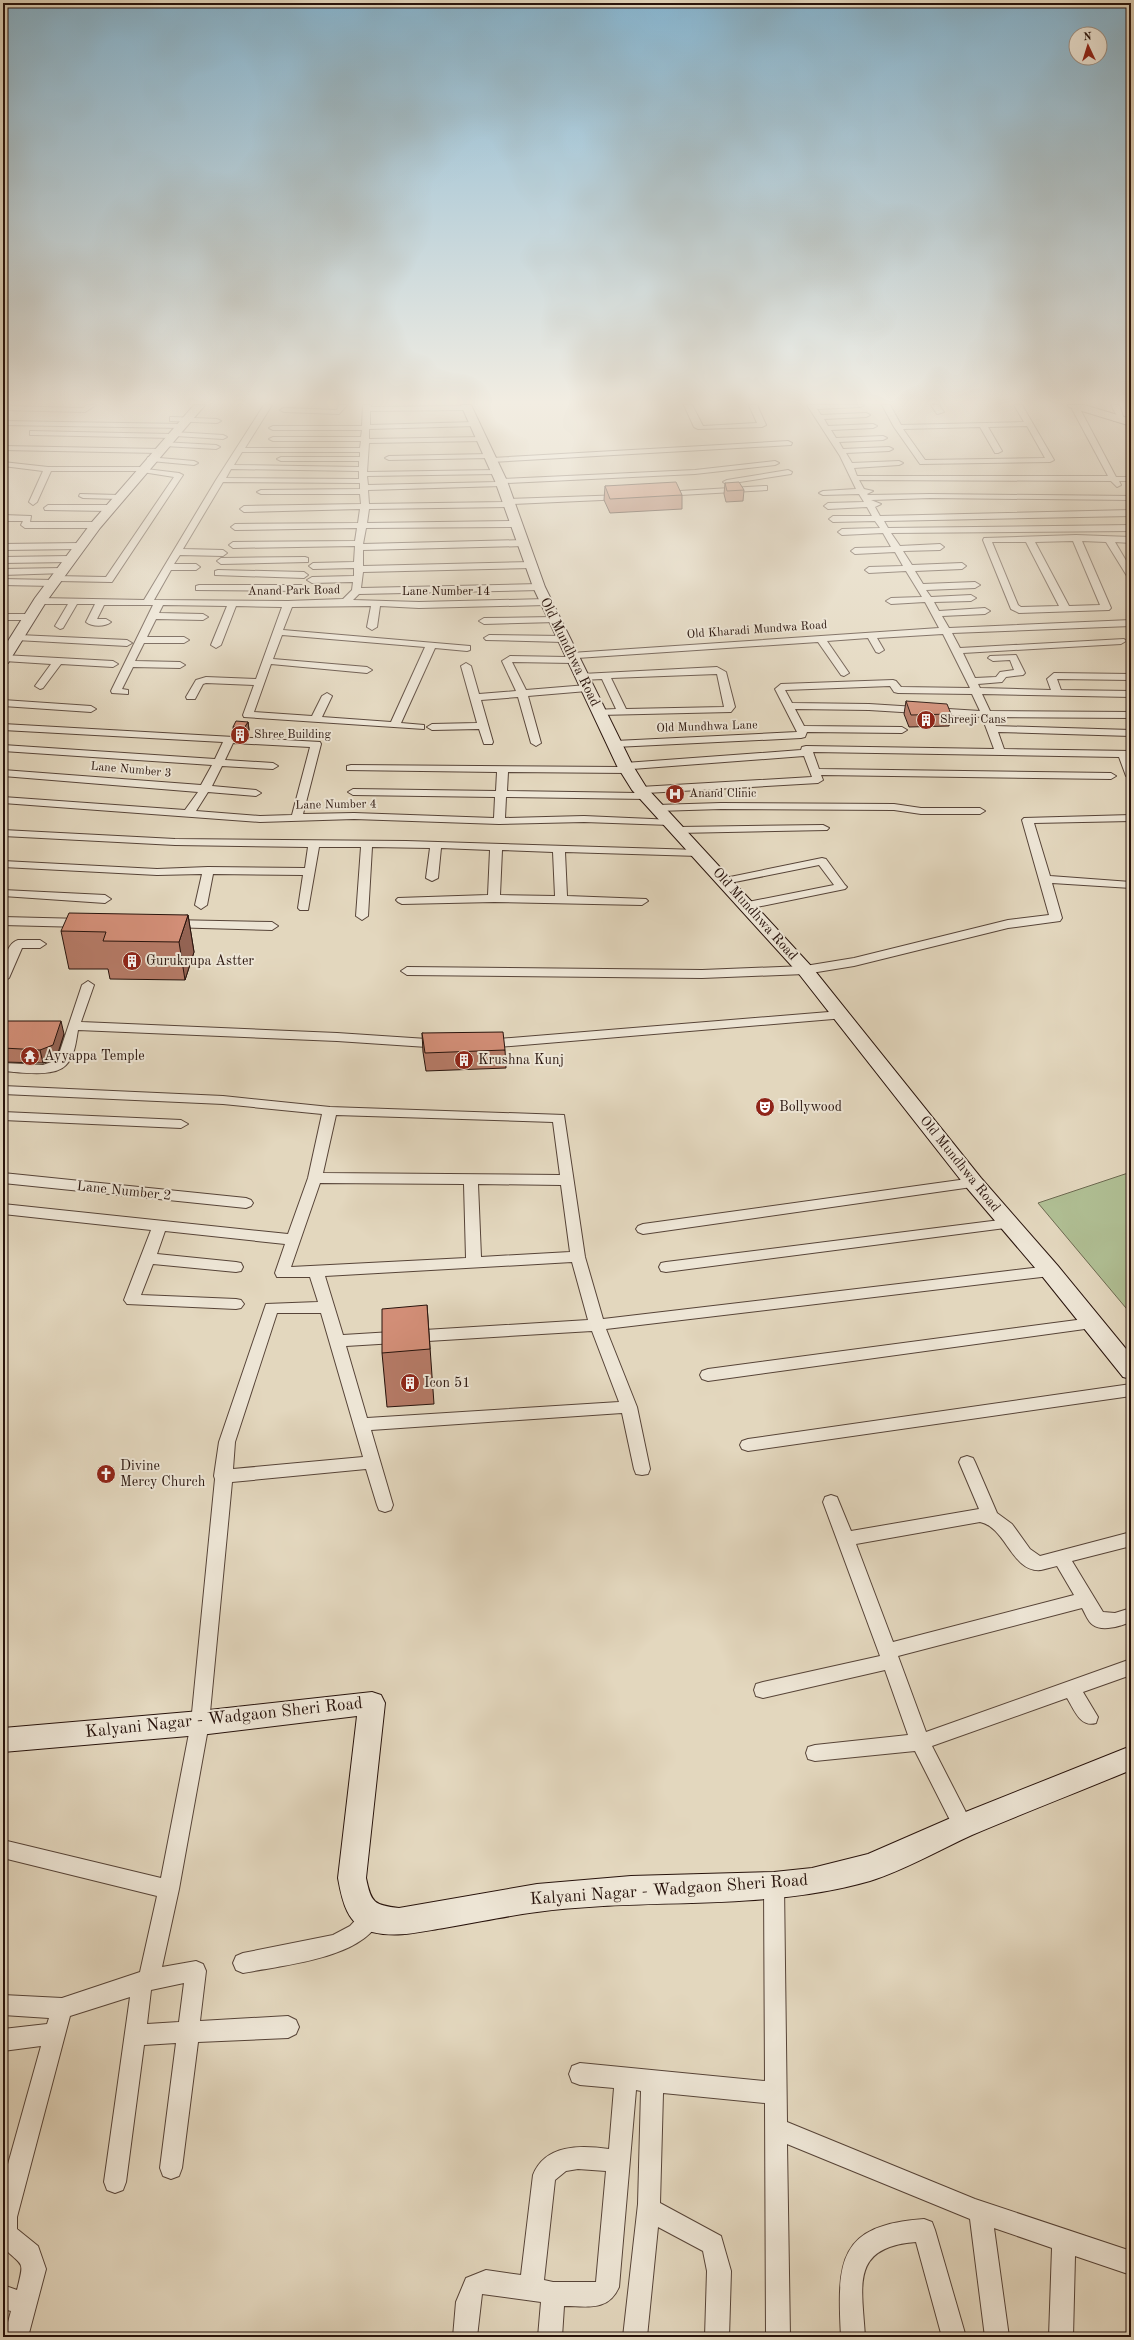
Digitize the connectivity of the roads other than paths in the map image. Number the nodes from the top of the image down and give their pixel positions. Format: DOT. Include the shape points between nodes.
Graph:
graph roads {
  1 [pos="105,514"];
  2 [pos="153,514"];
  3 [pos="200,514"];
  4 [pos="364,514"];
  5 [pos="513,514"];
  6 [pos="878,514"];
  7 [pos="1021,514"];
  8 [pos="880,517"];
  9 [pos="3,518"];
  10 [pos="833,519"];
  11 [pos="516,524"];
  12 [pos="362,526"];
  13 [pos="235,527"];
  14 [pos="1131,528"];
  15 [pos="93,529"];
  16 [pos="887,530"];
  17 [pos="42,532"];
  18 [pos="842,532"];
  19 [pos="1076,538"];
  20 [pos="1029,539"];
  21 [pos="1109,539"];
  22 [pos="1131,540"];
  23 [pos="524,543"];
  24 [pos="233,545"];
  25 [pos="359,545"];
  26 [pos="80,546"];
  27 [pos="269,546"];
  28 [pos="3,547"];
  29 [pos="940,547"];
  30 [pos="897,549"];
  31 [pos="855,551"];
  32 [pos="178,552"];
  33 [pos="70,559"];
  34 [pos="3,560"];
  35 [pos="265,560"];
  36 [pos="305,560"];
  37 [pos="532,564"];
  38 [pos="313,566"];
  39 [pos="962,566"];
  40 [pos="169,567"];
  41 [pos="196,567"];
  42 [pos="359,567"];
  43 [pos="909,569"];
  44 [pos="869,570"];
  45 [pos="3,572"];
  46 [pos="218,573"];
  47 [pos="1130,573"];
  48 [pos="57,577"];
  49 [pos="358,579"];
  50 [pos="293,580"];
  51 [pos="258,581"];
  52 [pos="3,582"];
  53 [pos="975,585"];
  54 [pos="921,587"];
  55 [pos="199,588"];
  56 [pos="302,588"];
  57 [pos="356,591"];
  58 [pos="543,595"];
  59 [pos="971,598"];
  60 [pos="928,600"];
  61 [pos="40,602"];
  62 [pos="74,602"];
  63 [pos="100,602"];
  64 [pos="346,602"];
  65 [pos="891,602"];
  66 [pos="147,603"];
  67 [pos="376,603"];
  68 [pos="159,604"];
  69 [pos="232,604"];
  70 [pos="250,604"];
  71 [pos="288,604"];
  72 [pos="1065,608"];
  73 [pos="985,611"];
  74 [pos="936,614"];
  75 [pos="152,616"];
  76 [pos="3,617"];
  77 [pos="30,617"];
  78 [pos="203,617"];
  79 [pos="554,620"];
  80 [pos="484,621"];
  81 [pos="106,622"];
  82 [pos="1131,623"];
  83 [pos="60,626"];
  84 [pos="372,627"];
  85 [pos="945,631"];
  86 [pos="278,632"];
  87 [pos="871,635"];
  88 [pos="19,638"];
  89 [pos="489,638"];
  90 [pos="563,639"];
  91 [pos="821,639"];
  92 [pos="141,640"];
  93 [pos="184,640"];
  94 [pos="1121,641"];
  95 [pos="127,643"];
  96 [pos="216,645"];
  97 [pos="431,645"];
  98 [pos="467,648"];
  99 [pos="879,650"];
  100 [pos="958,655"];
  101 [pos="4,657"];
  102 [pos="572,658"];
  103 [pos="58,661"];
  104 [pos="267,661"];
  105 [pos="113,664"];
  106 [pos="129,664"];
  107 [pos="180,665"];
  108 [pos="466,666"];
  109 [pos="367,670"];
  110 [pos="844,673"];
  111 [pos="605,676"];
  112 [pos="1131,677"];
  113 [pos="971,681"];
  114 [pos="260,682"];
  115 [pos="584,683"];
  116 [pos="40,686"];
  117 [pos="976,691"];
  118 [pos="124,692"];
  119 [pos="522,693"];
  120 [pos="1057,693"];
  121 [pos="1131,694"];
  122 [pos="327,696"];
  123 [pos="191,697"];
  124 [pos="475,697"];
  125 [pos="3,703"];
  126 [pos="789,706"];
  127 [pos="90,709"];
  128 [pos="599,712"];
  129 [pos="623,712"];
  130 [pos="987,714"];
  131 [pos="1131,715"];
  132 [pos="315,720"];
  133 [pos="395,724"];
  134 [pos="483,726"];
  135 [pos="3,727"];
  136 [pos="420,727"];
  137 [pos="432,727"];
  138 [pos="993,729"];
  139 [pos="902,730"];
  140 [pos="801,732"];
  141 [pos="1131,733"];
  142 [pos="229,741"];
  143 [pos="488,742"];
  144 [pos="536,742"];
  145 [pos="615,744"];
  146 [pos="3,748"];
  147 [pos="1000,751"];
  148 [pos="808,753"];
  149 [pos="1127,754"];
  150 [pos="217,764"];
  151 [pos="273,766"];
  152 [pos="351,768"];
  153 [pos="626,768"];
  154 [pos="503,769"];
  155 [pos="815,772"];
  156 [pos="3,773"];
  157 [pos="1111,776"];
  158 [pos="1131,776"];
  159 [pos="205,789"];
  160 [pos="353,792"];
  161 [pos="256,793"];
  162 [pos="643,793"];
  163 [pos="501,794"];
  164 [pos="3,800"];
  165 [pos="657,808"];
  166 [pos="980,811"];
  167 [pos="188,814"];
  168 [pos="297,818"];
  169 [pos="1131,818"];
  170 [pos="499,820"];
  171 [pos="674,826"];
  172 [pos="823,828"];
  173 [pos="3,833"];
  174 [pos="314,845"];
  175 [pos="367,845"];
  176 [pos="436,846"];
  177 [pos="496,848"];
  178 [pos="559,850"];
  179 [pos="699,853"];
  180 [pos="3,864"];
  181 [pos="208,870"];
  182 [pos="309,872"];
  183 [pos="432,878"];
  184 [pos="1045,879"];
  185 [pos="725,881"];
  186 [pos="1131,885"];
  187 [pos="3,893"];
  188 [pos="494,898"];
  189 [pos="105,899"];
  190 [pos="402,900"];
  191 [pos="561,900"];
  192 [pos="642,901"];
  193 [pos="201,905"];
  194 [pos="747,905"];
  195 [pos="304,908"];
  196 [pos="362,916"];
  197 [pos="3,921"];
  198 [pos="94,923"];
  199 [pos="155,924"];
  200 [pos="272,926"];
  201 [pos="40,944"];
  202 [pos="804,970"];
  203 [pos="407,971"];
  204 [pos="3,978"];
  205 [pos="88,985"];
  206 [pos="841,1015"];
  207 [pos="73,1026"];
  208 [pos="477,1044"];
  209 [pos="455,1045"];
  210 [pos="3,1067"];
  211 [pos="3,1090"];
  212 [pos="330,1111"];
  213 [pos="3,1116"];
  214 [pos="181,1124"];
  215 [pos="3,1178"];
  216 [pos="315,1178"];
  217 [pos="471,1179"];
  218 [pos="567,1180"];
  219 [pos="974,1183"];
  220 [pos="246,1204"];
  221 [pos="3,1209"];
  222 [pos="1008,1224"];
  223 [pos="160,1226"];
  224 [pos="643,1229"];
  225 [pos="294,1240"];
  226 [pos="578,1257"];
  227 [pos="148,1258"];
  228 [pos="474,1263"];
  229 [pos="236,1267"];
  230 [pos="666,1267"];
  231 [pos="316,1271"];
  232 [pos="1050,1271"];
  233 [pos="236,1304"];
  234 [pos="327,1307"];
  235 [pos="1092,1323"];
  236 [pos="597,1325"];
  237 [pos="337,1341"];
  238 [pos="1131,1371"];
  239 [pos="708,1375"];
  240 [pos="1131,1390"];
  241 [pos="629,1407"];
  242 [pos="362,1424"];
  243 [pos="748,1445"];
  244 [pos="373,1462"];
  245 [pos="967,1462"];
  246 [pos="642,1469"];
  247 [pos="222,1476"];
  248 [pos="831,1502"];
  249 [pos="385,1505"];
  250 [pos="990,1515"];
  251 [pos="846,1539"];
  252 [pos="1131,1539"];
  253 [pos="1061,1558"];
  254 [pos="1085,1600"];
  255 [pos="1131,1615"];
  256 [pos="890,1656"];
  257 [pos="1131,1667"];
  258 [pos="1071,1688"];
  259 [pos="763,1690"];
  260 [pos="1089,1717"];
  261 [pos="200,1723"];
  262 [pos="3,1740"];
  263 [pos="920,1742"];
  264 [pos="815,1753"];
  265 [pos="1131,1758"];
  266 [pos="964,1826"];
  267 [pos="3,1849"];
  268 [pos="774,1885"];
  269 [pos="169,1889"];
  270 [pos="371,1918"];
  271 [pos="243,1963"];
  272 [pos="145,1981"];
  273 [pos="3,2004"];
  274 [pos="62,2008"];
  275 [pos="288,2027"];
  276 [pos="188,2033"];
  277 [pos="54,2034"];
  278 [pos="135,2035"];
  279 [pos="4,2042"];
  280 [pos="580,2074"];
  281 [pos="626,2080"];
  282 [pos="652,2082"];
  283 [pos="777,2093"];
  284 [pos="777,2129"];
  285 [pos="619,2161"];
  286 [pos="171,2168"];
  287 [pos="115,2182"];
  288 [pos="648,2209"];
  289 [pos="980,2211"];
  290 [pos="1064,2240"];
  291 [pos="1131,2263"];
  292 [pos="542,2291"];
  293 [pos="3,2297"];
  294 [pos="25,2304"];
  295 [pos="16,2337"];
  296 [pos="465,2337"];
  297 [pos="550,2337"];
  298 [pos="635,2337"];
  299 [pos="717,2337"];
  300 [pos="778,2337"];
  301 [pos="853,2337"];
  302 [pos="954,2337"];
  303 [pos="997,2337"];
  304 [pos="1061,2337"];
  1 -- 15 [label="street"];
  2 -- 48 [label="street" via="109,580"];
  3 -- 32 [label="street"];
  4 -- 12 [label="street, Anand Park Road"];
  5 -- 11 [label="street, Old Mundhwa Road"];
  6 -- 8 [label="street"];
  7 -- 8 [label="street"];
  8 -- 10 [label="street"];
  8 -- 16 [label="street"];
  9 -- 15 [label="street" via="28,518 25,525"];
  11 -- 12 [label="street"];
  11 -- 23 [label="street, Old Mundhwa Road"];
  12 -- 13 [label="street"];
  12 -- 25 [label="street, Anand Park Road"];
  14 -- 16 [label="street"];
  15 -- 17 [label="street"];
  15 -- 26 [label="street"];
  16 -- 18 [label="street"];
  16 -- 30 [label="street"];
  19 -- 20 [label="street"];
  19 -- 21 [label="street"];
  19 -- 72 [label="street" via="1106,608"];
  20 -- 72 [label="street"];
  20 -- 72 [label="street" via="987,540 1014,607 1019,610"];
  21 -- 22 [label="street"];
  21 -- 47 [label="street"];
  23 -- 25 [label="street"];
  23 -- 37 [label="street, Old Mundhwa Road"];
  24 -- 27 [label="street"];
  25 -- 27 [label="street"];
  25 -- 42 [label="street, Anand Park Road"];
  26 -- 28 [label="street"];
  26 -- 33 [label="street"];
  27 -- 35 [label="street"];
  29 -- 30 [label="street"];
  30 -- 31 [label="street"];
  30 -- 43 [label="street"];
  32 -- 35 [label="street"];
  32 -- 40 [label="street"];
  33 -- 34 [label="street"];
  33 -- 48 [label="street"];
  35 -- 36 [label="street"];
  35 -- 51 [label="street"];
  37 -- 42 [label="street"];
  37 -- 58 [label="street, Old Mundhwa Road"];
  38 -- 42 [label="street"];
  39 -- 43 [label="street"];
  40 -- 41 [label="street"];
  40 -- 66 [label="street"];
  42 -- 49 [label="street, Anand Park Road"];
  43 -- 44 [label="street"];
  43 -- 54 [label="street"];
  45 -- 48 [label="street"];
  46 -- 51 [label="street"];
  48 -- 52 [label="street"];
  48 -- 61 [label="street"];
  49 -- 51 [label="street" via="308,577"];
  49 -- 57 [label="street, Anand Park Road"];
  50 -- 51 [label="street"];
  51 -- 55 [label="street"];
  51 -- 56 [label="street"];
  51 -- 70 [label="street"];
  53 -- 54 [label="street"];
  54 -- 60 [label="street"];
  57 -- 58 [label="street"];
  57 -- 64 [label="street, Anand Park Road"];
  58 -- 67 [label="street, Lane Number 14" via="419,608"];
  58 -- 79 [label="street, Old Mundhwa Road"];
  59 -- 60 [label="street"];
  60 -- 65 [label="street"];
  60 -- 74 [label="street"];
  61 -- 62 [label="street, Anand Park Road"];
  61 -- 77 [label="street"];
  62 -- 63 [label="street, Anand Park Road"];
  62 -- 83 [label="street"];
  63 -- 66 [label="street, Anand Park Road"];
  63 -- 81 [label="street" via="91,622"];
  64 -- 67 [label="street, Lane Number 14"];
  64 -- 71 [label="street, Anand Park Road"];
  66 -- 68 [label="street, Anand Park Road"];
  67 -- 84 [label="street"];
  68 -- 69 [label="street, Anand Park Road"];
  68 -- 75 [label="street"];
  69 -- 70 [label="street, Anand Park Road"];
  69 -- 96 [label="street"];
  70 -- 71 [label="street, Anand Park Road"];
  71 -- 86 [label="street"];
  73 -- 74 [label="street"];
  74 -- 85 [label="street"];
  75 -- 78 [label="street"];
  75 -- 92 [label="street"];
  76 -- 77 [label="street"];
  77 -- 88 [label="street"];
  79 -- 80 [label="street"];
  79 -- 90 [label="street, Old Mundhwa Road"];
  82 -- 85 [label="street, Old Kharadi Mundwa Road"];
  85 -- 87 [label="street, Old Kharadi Mundwa Road"];
  85 -- 100 [label="street"];
  86 -- 97 [label="street"];
  86 -- 104 [label="street"];
  87 -- 91 [label="street, Old Kharadi Mundwa Road"];
  87 -- 99 [label="street"];
  88 -- 95 [label="street"];
  88 -- 101 [label="street"];
  89 -- 90 [label="street"];
  90 -- 102 [label="street, Old Mundhwa Road"];
  91 -- 102 [label="street, Old Kharadi Mundwa Road"];
  91 -- 110 [label="street"];
  92 -- 93 [label="street"];
  92 -- 106 [label="street"];
  94 -- 100 [label="street"];
  97 -- 98 [label="street"];
  97 -- 133 [label="street"];
  100 -- 113 [label="street"];
  100 -- 113 [label="street" via="1013,657 1020,671 1016,674 1002,674 999,680"];
  101 -- 103 [label="street"];
  102 -- 115 [label="street, Old Mundhwa Road"];
  102 -- 119 [label="street, Old Kharadi Mundwa Road" via="509,660"];
  103 -- 105 [label="street"];
  103 -- 116 [label="street"];
  104 -- 109 [label="street"];
  104 -- 114 [label="street"];
  106 -- 107 [label="street"];
  106 -- 118 [label="street" via="116,691"];
  108 -- 124 [label="street"];
  111 -- 115 [label="street"];
  111 -- 129 [label="street"];
  111 -- 129 [label="street" via="717,670 721,672 730,707 727,710"];
  112 -- 120 [label="street" via="1054,676 1052,679"];
  113 -- 117 [label="street"];
  114 -- 123 [label="street" via="206,680 199,682"];
  114 -- 132 [label="street" via="248,715"];
  115 -- 119 [label="street"];
  115 -- 128 [label="street, Old Mundhwa Road"];
  117 -- 120 [label="street"];
  117 -- 126 [label="street" via="898,690 893,683 781,687"];
  117 -- 130 [label="street"];
  119 -- 124 [label="street"];
  119 -- 144 [label="street"];
  120 -- 121 [label="street"];
  122 -- 132 [label="street"];
  124 -- 134 [label="street"];
  125 -- 127 [label="street"];
  126 -- 130 [label="street" via="869,707"];
  126 -- 140 [label="street"];
  128 -- 129 [label="street"];
  128 -- 145 [label="street, Old Mundhwa Road"];
  130 -- 131 [label="street"];
  130 -- 138 [label="street"];
  132 -- 133 [label="street"];
  133 -- 136 [label="street"];
  134 -- 137 [label="street"];
  134 -- 143 [label="street"];
  135 -- 142 [label="street"];
  138 -- 141 [label="street"];
  138 -- 147 [label="street"];
  139 -- 140 [label="street, Old Mundhwa Lane"];
  140 -- 145 [label="street, Old Mundhwa Lane"];
  142 -- 150 [label="street"];
  142 -- 168 [label="street" via="316,744"];
  145 -- 153 [label="street, Old Mundhwa Road"];
  146 -- 150 [label="street"];
  147 -- 148 [label="street" via="806,749"];
  147 -- 149 [label="street"];
  148 -- 153 [label="street"];
  148 -- 155 [label="street"];
  149 -- 158 [label="street"];
  150 -- 151 [label="street"];
  150 -- 159 [label="street"];
  152 -- 154 [label="street"];
  153 -- 154 [label="street"];
  153 -- 162 [label="street, Old Mundhwa Road"];
  154 -- 163 [label="street"];
  155 -- 157 [label="street"];
  155 -- 162 [label="street" via="818,780"];
  156 -- 159 [label="street, Lane Number 3"];
  159 -- 161 [label="street, Lane Number 3"];
  159 -- 167 [label="street"];
  160 -- 163 [label="street"];
  162 -- 163 [label="street"];
  162 -- 165 [label="street, Old Mundhwa Road"];
  163 -- 170 [label="street"];
  164 -- 167 [label="street, Lane Number 4"];
  165 -- 166 [label="street" via="886,807 921,811"];
  165 -- 171 [label="street, Old Mundhwa Road"];
  167 -- 168 [label="street, Lane Number 4" via="260,819"];
  168 -- 170 [label="street, Lane Number 4" via="354,816"];
  169 -- 184 [label="street" via="1028,820"];
  170 -- 171 [label="street, Lane Number 4" via="584,819"];
  171 -- 172 [label="street, Lane Number 4"];
  171 -- 179 [label="street, Old Mundhwa Road"];
  173 -- 174 [label="street" via="176,842"];
  174 -- 175 [label="street"];
  174 -- 182 [label="street"];
  175 -- 176 [label="street"];
  175 -- 196 [label="street"];
  176 -- 177 [label="street"];
  176 -- 183 [label="street"];
  177 -- 178 [label="street"];
  177 -- 188 [label="street"];
  178 -- 179 [label="street"];
  178 -- 191 [label="street"];
  179 -- 185 [label="street, Old Mundhwa Road"];
  180 -- 181 [label="street" via="158,872"];
  181 -- 182 [label="street"];
  181 -- 193 [label="street"];
  182 -- 195 [label="street"];
  184 -- 186 [label="street"];
  184 -- 202 [label="street" via="1056,918 1008,924 854,962"];
  185 -- 194 [label="street, Old Mundhwa Road"];
  185 -- 194 [label="street" via="822,862 841,887"];
  187 -- 189 [label="street"];
  188 -- 190 [label="street"];
  188 -- 191 [label="street"];
  191 -- 192 [label="street"];
  194 -- 202 [label="street, Old Mundhwa Road"];
  197 -- 198 [label="street"];
  199 -- 200 [label="street"];
  201 -- 204 [label="street" via="18,944"];
  202 -- 203 [label="street" via="710,974"];
  202 -- 206 [label="street, Old Mundhwa Road"];
  205 -- 207 [label="street"];
  206 -- 208 [label="street"];
  206 -- 219 [label="street, Old Mundhwa Road"];
  207 -- 209 [label="street" via="337,1037"];
  207 -- 210 [label="street" via="64,1058 59,1065 48,1069"];
  211 -- 212 [label="street" via="223,1100"];
  212 -- 216 [label="street"];
  212 -- 218 [label="street" via="559,1118"];
  213 -- 214 [label="street"];
  215 -- 220 [label="street, Lane Number 2"];
  216 -- 217 [label="street"];
  216 -- 225 [label="street"];
  217 -- 218 [label="street"];
  217 -- 228 [label="street"];
  218 -- 226 [label="street"];
  219 -- 222 [label="street, Old Mundhwa Road"];
  219 -- 224 [label="street"];
  221 -- 223 [label="street"];
  222 -- 230 [label="street"];
  222 -- 232 [label="street, Old Mundhwa Road"];
  223 -- 225 [label="street"];
  223 -- 227 [label="street"];
  225 -- 231 [label="street" via="282,1273"];
  226 -- 228 [label="street"];
  226 -- 236 [label="street"];
  227 -- 229 [label="street"];
  227 -- 233 [label="street" via="132,1300"];
  228 -- 231 [label="street"];
  231 -- 234 [label="street"];
  232 -- 235 [label="street, Old Mundhwa Road"];
  232 -- 236 [label="street"];
  234 -- 237 [label="street"];
  234 -- 247 [label="street" via="271,1308 227,1442"];
  235 -- 238 [label="street, Old Mundhwa Road"];
  235 -- 239 [label="street"];
  236 -- 237 [label="street"];
  236 -- 241 [label="street"];
  237 -- 242 [label="street"];
  240 -- 243 [label="street"];
  241 -- 242 [label="street"];
  241 -- 246 [label="street"];
  242 -- 244 [label="street"];
  244 -- 247 [label="street"];
  244 -- 249 [label="street"];
  245 -- 250 [label="street"];
  247 -- 261 [label="street" via="212,1614"];
  248 -- 251 [label="street"];
  250 -- 251 [label="street"];
  250 -- 253 [label="street" via="998,1520 1030,1560 1040,1563"];
  251 -- 256 [label="street"];
  252 -- 253 [label="street"];
  253 -- 254 [label="street"];
  254 -- 255 [label="street" via="1098,1619 1115,1620"];
  254 -- 256 [label="street"];
  256 -- 259 [label="street"];
  256 -- 263 [label="street"];
  257 -- 258 [label="street"];
  258 -- 260 [label="street"];
  258 -- 263 [label="street"];
  261 -- 262 [label="street, Kalyani Nagar - Wadgaon Sheri Road"];
  261 -- 269 [label="street"];
  261 -- 270 [label="street, Kalyani Nagar - Wadgaon Sheri Road" via="372,1703 352,1878 357,1903"];
  263 -- 264 [label="street"];
  263 -- 266 [label="street"];
  265 -- 266 [label="street, Kalyani Nagar - Wadgaon Sheri Road"];
  266 -- 268 [label="street, Kalyani Nagar - Wadgaon Sheri Road" via="871,1866 812,1881"];
  267 -- 269 [label="street"];
  268 -- 270 [label="street, Kalyani Nagar - Wadgaon Sheri Road" via="623,1890 537,1898 399,1922"];
  268 -- 283 [label="street"];
  269 -- 272 [label="street"];
  270 -- 271 [label="street" via="358,1933 336,1944"];
  272 -- 274 [label="street"];
  272 -- 276 [label="street" via="196,1971"];
  272 -- 278 [label="street"];
  273 -- 274 [label="street"];
  274 -- 277 [label="street"];
  275 -- 276 [label="street"];
  276 -- 278 [label="street"];
  276 -- 286 [label="street"];
  277 -- 279 [label="street"];
  277 -- 294 [label="street" via="4,2225 9,2240 30,2254 34,2269"];
  278 -- 287 [label="street"];
  280 -- 281 [label="street"];
  281 -- 282 [label="street"];
  281 -- 285 [label="street"];
  282 -- 283 [label="street"];
  282 -- 288 [label="street"];
  283 -- 284 [label="street"];
  284 -- 289 [label="street"];
  284 -- 300 [label="street"];
  285 -- 292 [label="street" via="606,2291 601,2294"];
  285 -- 292 [label="street" via="570,2157 552,2164 544,2175"];
  288 -- 298 [label="street"];
  288 -- 299 [label="street" via="713,2244 719,2271"];
  289 -- 290 [label="street"];
  289 -- 303 [label="street"];
  290 -- 291 [label="street"];
  290 -- 304 [label="street"];
  292 -- 296 [label="street" via="486,2282 474,2286 470,2294"];
  292 -- 297 [label="street"];
  293 -- 294 [label="street"];
  294 -- 295 [label="street"];
  301 -- 302 [label="street" via="850,2293 855,2258 875,2237 901,2230 924,2230"];
}
